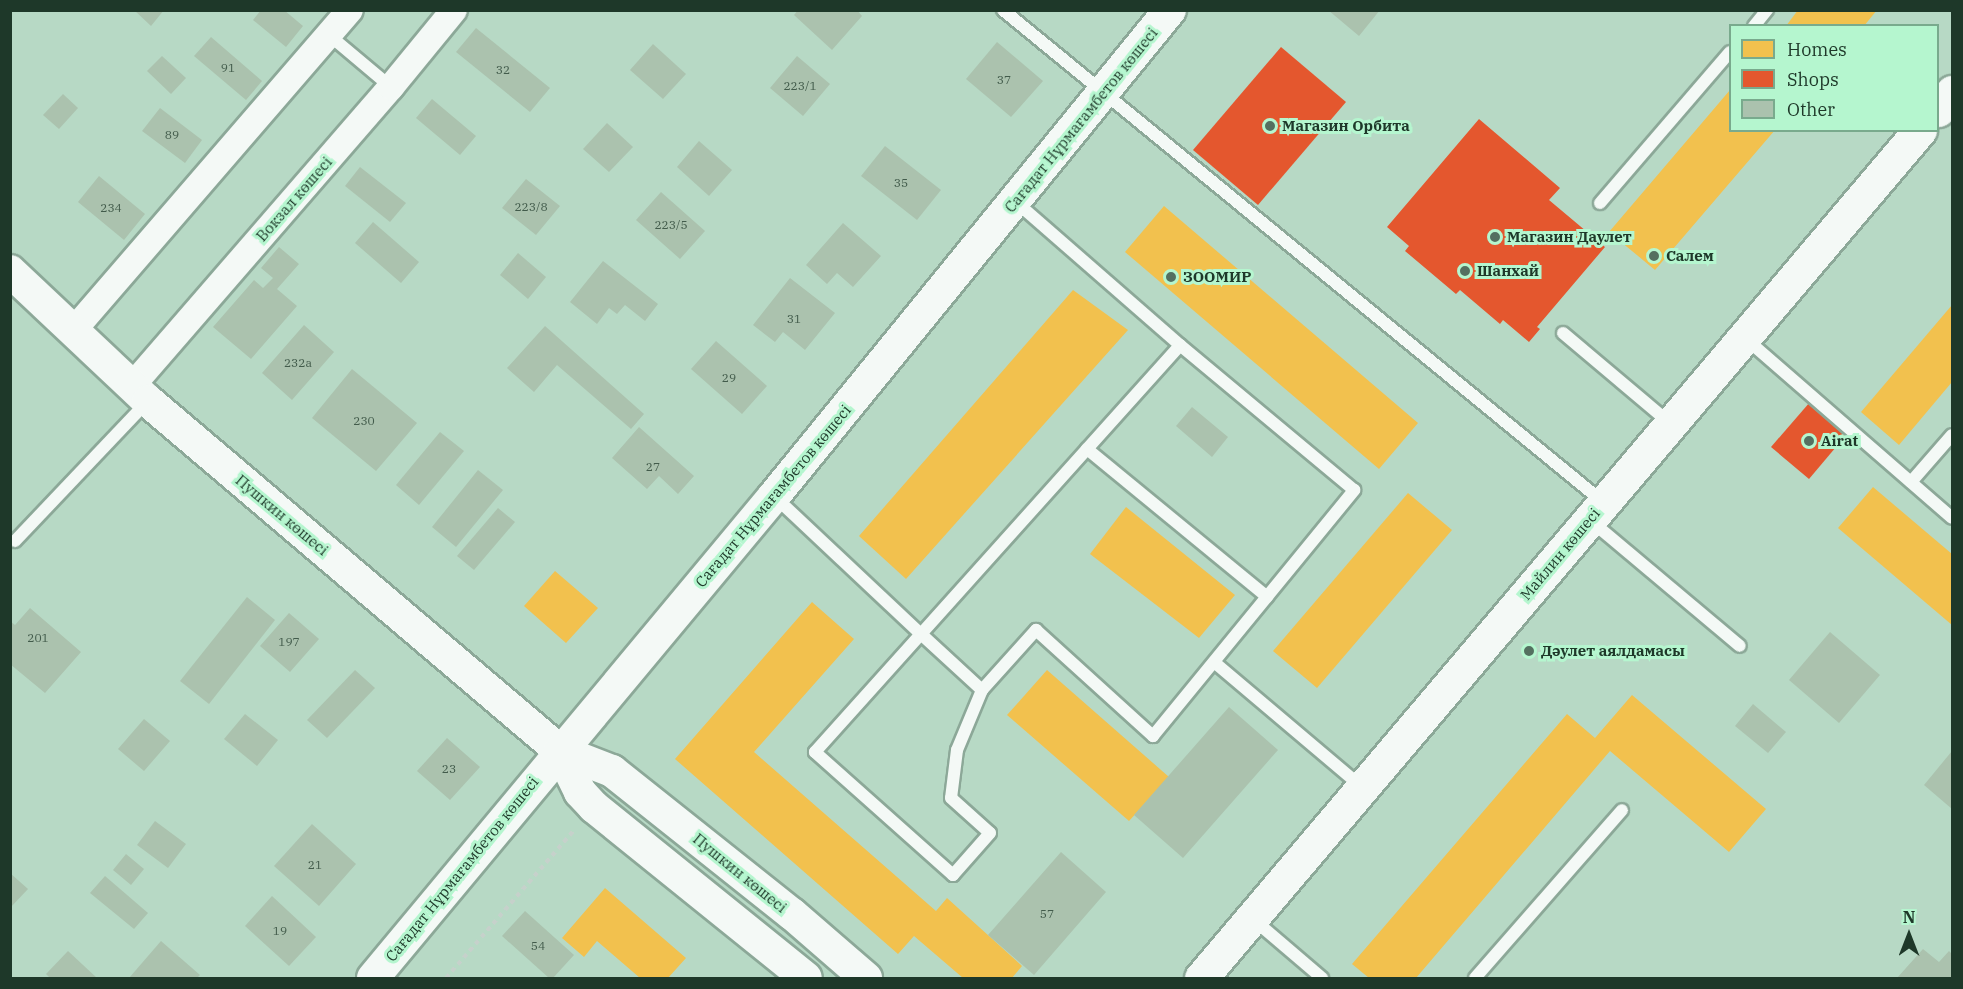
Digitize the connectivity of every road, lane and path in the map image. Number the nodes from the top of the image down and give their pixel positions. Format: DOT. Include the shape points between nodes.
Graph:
graph roads {
  1 [pos="350,10"];
  2 [pos="453,10"];
  3 [pos="1003,10"];
  4 [pos="1170,10"];
  5 [pos="1767,10"];
  6 [pos="1756,24"];
  7 [pos="329,35"];
  8 [pos="1729,54"];
  9 [pos="391,87"];
  10 [pos="1953,92"];
  11 [pos="1102,93"];
  12 [pos="1939,109"];
  13 [pos="1918,132"];
  14 [pos="1015,202"];
  15 [pos="1600,203"];
  16 [pos="10,271"];
  17 [pos="72,332"];
  18 [pos="1563,333"];
  19 [pos="1744,337"];
  20 [pos="1180,345"];
  21 [pos="140,394"];
  22 [pos="1671,424"];
  23 [pos="1953,435"];
  24 [pos="1087,449"];
  25 [pos="1911,482"];
  26 [pos="774,496"];
  27 [pos="1597,512"];
  28 [pos="1953,518"];
  29 [pos="15,541"];
  30 [pos="1267,597"];
  31 [pos="921,634"];
  32 [pos="1740,646"];
  33 [pos="1214,662"];
  34 [pos="982,690"];
  35 [pos="560,751"];
  36 [pos="1362,788"];
  37 [pos="587,799"];
  38 [pos="1622,810"];
  39 [pos="1252,918"];
  40 [pos="373,978"];
  41 [pos="446,978"];
  42 [pos="806,978"];
  43 [pos="866,978"];
  44 [pos="1201,978"];
  45 [pos="1322,978"];
  46 [pos="1475,978"];
  1 -- 7 [label="street"];
  2 -- 9 [label="street, Вокзал көшесі"];
  3 -- 11 [label="lane"];
  4 -- 11 [label="street, Сағадат Нұрмағамбетов көшесі"];
  5 -- 6 [label="lane"];
  7 -- 9 [label="lane"];
  7 -- 17 [label="street"];
  8 -- 15 [label="lane"];
  9 -- 21 [label="street, Вокзал көшесі"];
  10 -- 12 [label="main road"];
  11 -- 14 [label="street, Сағадат Нұрмағамбетов көшесі"];
  11 -- 27 [label="lane"];
  13 -- 19 [label="main road, Майлин көшесі"];
  14 -- 20 [label="lane"];
  14 -- 26 [label="street, Сағадат Нұрмағамбетов көшесі"];
  16 -- 17 [label="street, Пушкин көшесі"];
  17 -- 21 [label="street, Пушкин көшесі"];
  18 -- 22 [label="lane"];
  19 -- 22 [label="main road, Майлин көшесі"];
  19 -- 25 [label="lane"];
  20 -- 24 [label="lane"];
  20 -- 30 [label="lane" via="1354,490"];
  21 -- 29 [label="lane"];
  21 -- 35 [label="street, Пушкин көшесі"];
  22 -- 27 [label="main road, Майлин көшесі"];
  23 -- 25 [label="lane"];
  24 -- 30 [label="lane"];
  24 -- 31 [label="lane"];
  25 -- 28 [label="lane"];
  26 -- 31 [label="lane"];
  26 -- 35 [label="street, Сағадат Нұрмағамбетов көшесі"];
  27 -- 32 [label="lane"];
  27 -- 36 [label="main road, Майлин көшесі"];
  30 -- 33 [label="lane"];
  31 -- 34 [label="lane"];
  31 -- 34 [label="lane" via="815,752 953,875 990,833 951,798 957,750"];
  33 -- 34 [label="lane" via="1153,736 1036,630"];
  33 -- 36 [label="lane"];
  35 -- 37 [label="street"];
  35 -- 40 [label="street, Сағадат Нұрмағамбетов көшесі"];
  35 -- 43 [label="street, Пушкин көшесі" via="612,771"];
  36 -- 39 [label="main road, Майлин көшесі"];
  37 -- 41 [label="path"];
  37 -- 42 [label="street"];
  38 -- 46 [label="lane"];
  39 -- 44 [label="main road, Майлин көшесі"];
  39 -- 45 [label="lane"];
}
